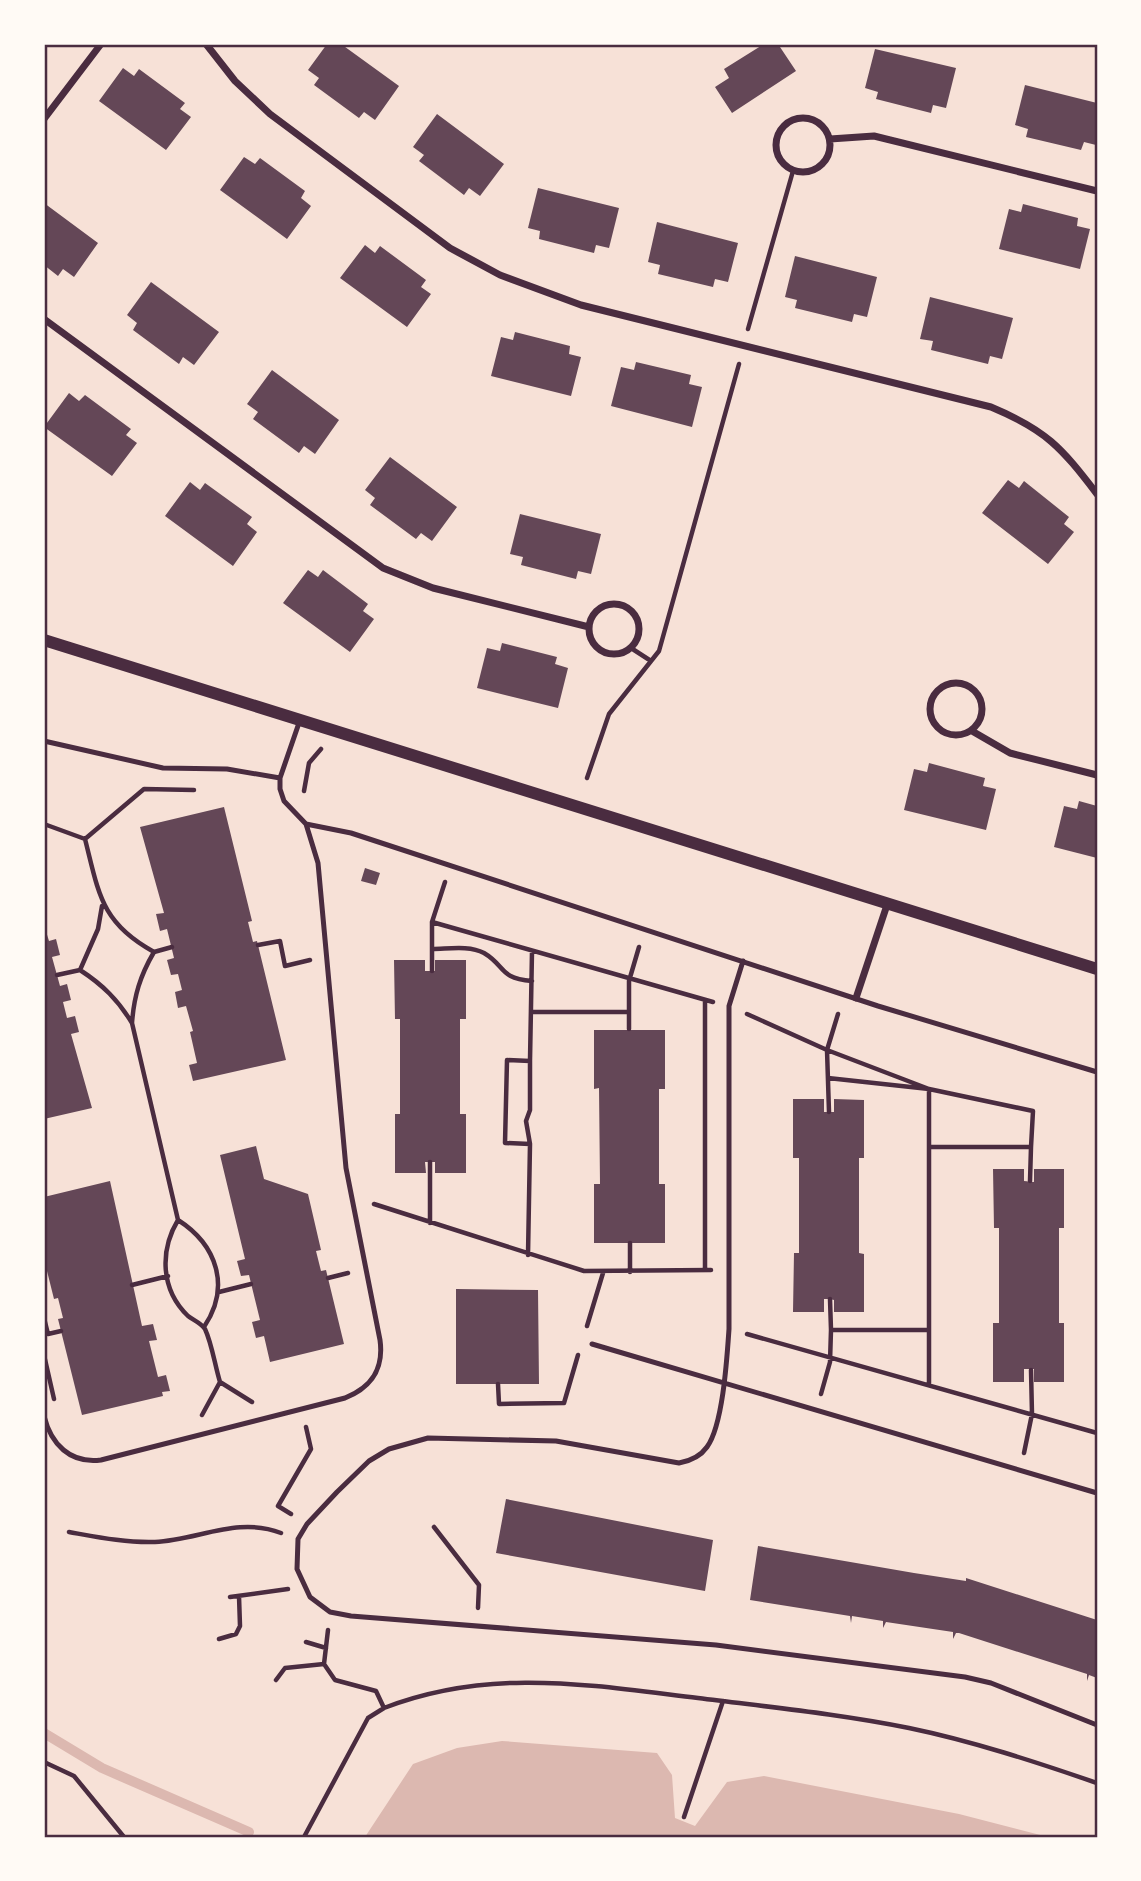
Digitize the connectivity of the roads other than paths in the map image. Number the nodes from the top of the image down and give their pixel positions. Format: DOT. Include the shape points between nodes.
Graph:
graph roads {
  1 [pos="100,44"];
  2 [pos="206,44"];
  3 [pos="44,118"];
  4 [pos="830,139"];
  5 [pos="1097,191"];
  6 [pos="44,319"];
  7 [pos="1097,494"];
  8 [pos="589,627"];
  9 [pos="44,640"];
  10 [pos="300,720"];
  11 [pos="972,731"];
  12 [pos="44,741"];
  13 [pos="1097,775"];
  14 [pos="280,778"];
  15 [pos="306,824"];
  16 [pos="887,905"];
  17 [pos="743,961"];
  18 [pos="1097,969"];
  19 [pos="856,999"];
  20 [pos="1097,1072"];
  21 [pos="592,1344"];
  22 [pos="725,1382"];
  23 [pos="44,1416"];
  24 [pos="1097,1493"];
  25 [pos="1097,1725"];
  1 -- 3 [label="street"];
  2 -- 7 [label="street" via="270,114 450,248 500,275 581,305 991,407 1028,422 1056,444"];
  4 -- 4 [label="street" via="824,163 810,172 793,171 776,152 778,135 796,119 813,120"];
  4 -- 5 [label="street" via="874,136"];
  6 -- 8 [label="street" via="383,568 433,588"];
  8 -- 8 [label="street" via="601,608 624,607 639,625 631,648 615,654 593,643"];
  9 -- 10 [label="street"];
  10 -- 14 [label="lane"];
  10 -- 16 [label="street"];
  11 -- 11 [label="street" via="982,717 978,694 956,683 940,689 931,704 933,722 955,736"];
  11 -- 13 [label="street" via="1010,753"];
  12 -- 14 [label="lane" via="163,768 226,769"];
  14 -- 15 [label="lane" via="284,801"];
  15 -- 17 [label="lane" via="351,833"];
  15 -- 23 [label="lane" via="318,863 338,1103 380,1340 378,1370 360,1392 100,1460 77,1459 63,1451 53,1440"];
  16 -- 18 [label="street"];
  16 -- 19 [label="street"];
  17 -- 19 [label="lane"];
  17 -- 22 [label="lane" via="729,1006"];
  19 -- 20 [label="lane"];
  21 -- 22 [label="lane"];
  22 -- 24 [label="lane"];
  22 -- 25 [label="lane" via="710,1441 699,1456 679,1463 556,1441 428,1438 389,1449 369,1461 307,1524 298,1539 297,1569 302,1583 310,1597 330,1612 716,1644 965,1677"];
}
